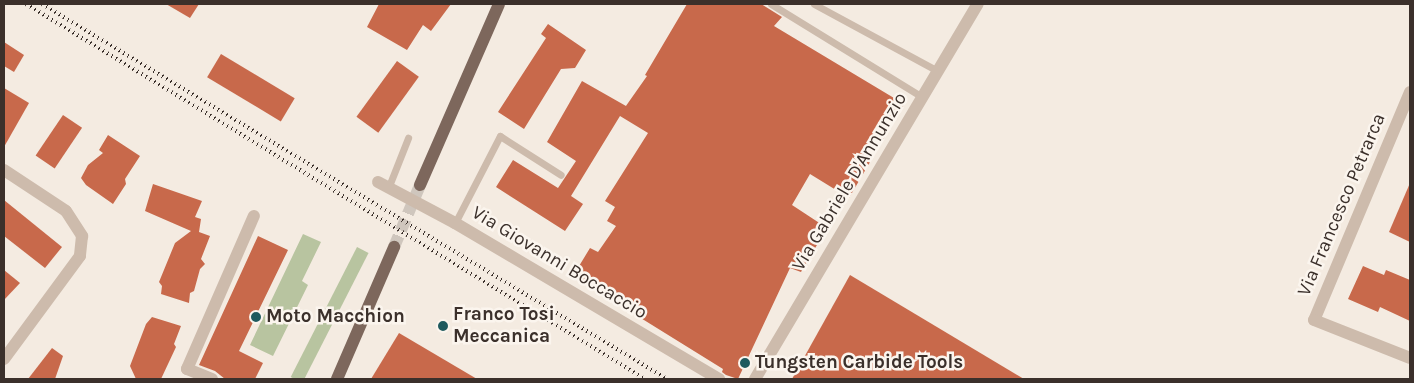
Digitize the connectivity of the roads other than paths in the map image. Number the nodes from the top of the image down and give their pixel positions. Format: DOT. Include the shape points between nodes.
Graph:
graph roads {
  1 [pos="499,4"];
  2 [pos="772,4"];
  3 [pos="814,4"];
  4 [pos="978,4"];
  5 [pos="938,71"];
  6 [pos="1410,92"];
  7 [pos="922,97"];
  8 [pos="408,138"];
  9 [pos="4,170"];
  10 [pos="561,175"];
  11 [pos="383,184"];
  12 [pos="420,185"];
  13 [pos="254,216"];
  14 [pos="455,223"];
  15 [pos="394,247"];
  16 [pos="1410,358"];
  17 [pos="4,360"];
  18 [pos="212,379"];
  19 [pos="337,379"];
  20 [pos="719,379"];
  21 [pos="755,379"];
  1 -- 12 [label="main road"];
  2 -- 7 [label="lane"];
  3 -- 5 [label="lane"];
  4 -- 5 [label="street, Via Gabriele D'Annunzio"];
  5 -- 7 [label="street, Via Gabriele D'Annunzio"];
  6 -- 16 [label="street, Via Francesco Petrarca" via="1314,320"];
  7 -- 21 [label="street, Via Gabriele D'Annunzio"];
  8 -- 11 [label="lane"];
  9 -- 17 [label="street" via="66,211 82,236 80,256"];
  10 -- 14 [label="lane" via="500,136"];
  11 -- 14 [label="street, Via Giovanni Boccaccio"];
  13 -- 18 [label="street" via="187,369"];
  14 -- 20 [label="street, Via Giovanni Boccaccio"];
  15 -- 19 [label="main road"];
}
